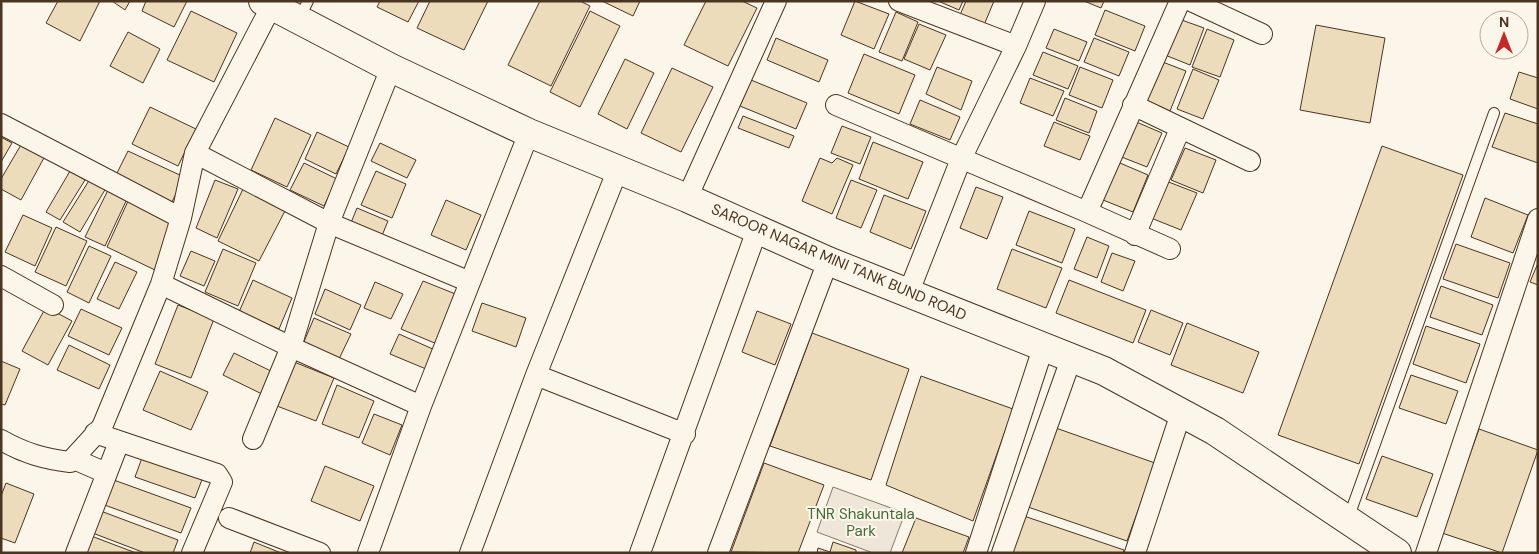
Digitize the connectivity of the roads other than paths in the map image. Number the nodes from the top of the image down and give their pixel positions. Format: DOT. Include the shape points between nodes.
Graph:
graph roads {
  1 [pos="776,1"];
  2 [pos="899,1"];
  3 [pos="1034,1"];
  4 [pos="1180,1"];
  5 [pos="1191,1"];
  6 [pos="268,3"];
  7 [pos="303,10"];
  8 [pos="1262,34"];
  9 [pos="1016,46"];
  10 [pos="391,68"];
  11 [pos="836,105"];
  12 [pos="1132,106"];
  13 [pos="1494,113"];
  14 [pos="1,124"];
  15 [pos="1180,128"];
  16 [pos="530,133"];
  17 [pos="194,153"];
  18 [pos="961,159"];
  19 [pos="1250,161"];
  20 [pos="618,169"];
  21 [pos="686,198"];
  22 [pos="1086,212"];
  23 [pos="181,218"];
  24 [pos="1538,220"];
  25 [pos="330,223"];
  26 [pos="757,230"];
  27 [pos="1135,235"];
  28 [pos="1170,249"];
  29 [pos="828,262"];
  30 [pos="1,276"];
  31 [pos="470,282"];
  32 [pos="161,284"];
  33 [pos="908,294"];
  34 [pos="53,305"];
  35 [pos="291,347"];
  36 [pos="1043,348"];
  37 [pos="1071,359"];
  38 [pos="536,375"];
  39 [pos="421,406"];
  40 [pos="1181,413"];
  41 [pos="685,434"];
  42 [pos="1,440"];
  43 [pos="253,440"];
  44 [pos="85,447"];
  45 [pos="112,458"];
  46 [pos="229,518"];
  47 [pos="1348,520"];
  48 [pos="76,553"];
  49 [pos="192,553"];
  50 [pos="320,553"];
  51 [pos="368,553"];
  52 [pos="470,553"];
  53 [pos="640,553"];
  54 [pos="718,553"];
  55 [pos="976,553"];
  56 [pos="1002,553"];
  57 [pos="1135,553"];
  58 [pos="1397,553"];
  59 [pos="1426,553"];
  1 -- 21 [label="street"];
  2 -- 9 [label="street"];
  3 -- 9 [label="street"];
  4 -- 12 [label="street"];
  5 -- 8 [label="street"];
  6 -- 7 [label="main road, SAROOR NAGAR MINI TANK BUND ROAD"];
  6 -- 17 [label="street"];
  7 -- 10 [label="main road, SAROOR NAGAR MINI TANK BUND ROAD"];
  9 -- 18 [label="street"];
  10 -- 16 [label="main road, SAROOR NAGAR MINI TANK BUND ROAD"];
  10 -- 25 [label="street"];
  11 -- 18 [label="street"];
  12 -- 15 [label="street"];
  12 -- 22 [label="street"];
  13 -- 47 [label="lane"];
  14 -- 23 [label="street"];
  15 -- 19 [label="street"];
  15 -- 27 [label="street"];
  16 -- 20 [label="main road, SAROOR NAGAR MINI TANK BUND ROAD"];
  16 -- 31 [label="street"];
  17 -- 23 [label="street"];
  17 -- 25 [label="street"];
  18 -- 22 [label="street"];
  18 -- 33 [label="street"];
  20 -- 21 [label="main road, SAROOR NAGAR MINI TANK BUND ROAD"];
  20 -- 38 [label="street"];
  21 -- 26 [label="main road, SAROOR NAGAR MINI TANK BUND ROAD"];
  22 -- 27 [label="street"];
  23 -- 32 [label="street"];
  24 -- 59 [label="street"];
  25 -- 31 [label="street"];
  25 -- 35 [label="street"];
  26 -- 29 [label="main road, SAROOR NAGAR MINI TANK BUND ROAD"];
  26 -- 41 [label="street"];
  27 -- 28 [label="street"];
  29 -- 33 [label="main road, SAROOR NAGAR MINI TANK BUND ROAD"];
  29 -- 54 [label="street"];
  30 -- 34 [label="street"];
  31 -- 39 [label="street"];
  32 -- 35 [label="street"];
  32 -- 44 [label="street" via="102,427"];
  33 -- 36 [label="main road, SAROOR NAGAR MINI TANK BUND ROAD"];
  35 -- 39 [label="street"];
  35 -- 43 [label="street"];
  36 -- 37 [label="main road, SAROOR NAGAR MINI TANK BUND ROAD"];
  36 -- 55 [label="street"];
  37 -- 40 [label="main road, SAROOR NAGAR MINI TANK BUND ROAD" via="1104,371"];
  37 -- 56 [label="street"];
  38 -- 41 [label="street"];
  38 -- 52 [label="street"];
  39 -- 51 [label="street"];
  40 -- 47 [label="main road, SAROOR NAGAR MINI TANK BUND ROAD" via="1214,431"];
  40 -- 57 [label="street"];
  41 -- 53 [label="street"];
  42 -- 44 [label="street" via="46,460 70,462"];
  44 -- 45 [label="street"];
  44 -- 45 [label="street"];
  45 -- 48 [label="street"];
  45 -- 49 [label="street" via="217,474 222,482"];
  46 -- 50 [label="street"];
  47 -- 58 [label="main road, SAROOR NAGAR MINI TANK BUND ROAD"];
}
